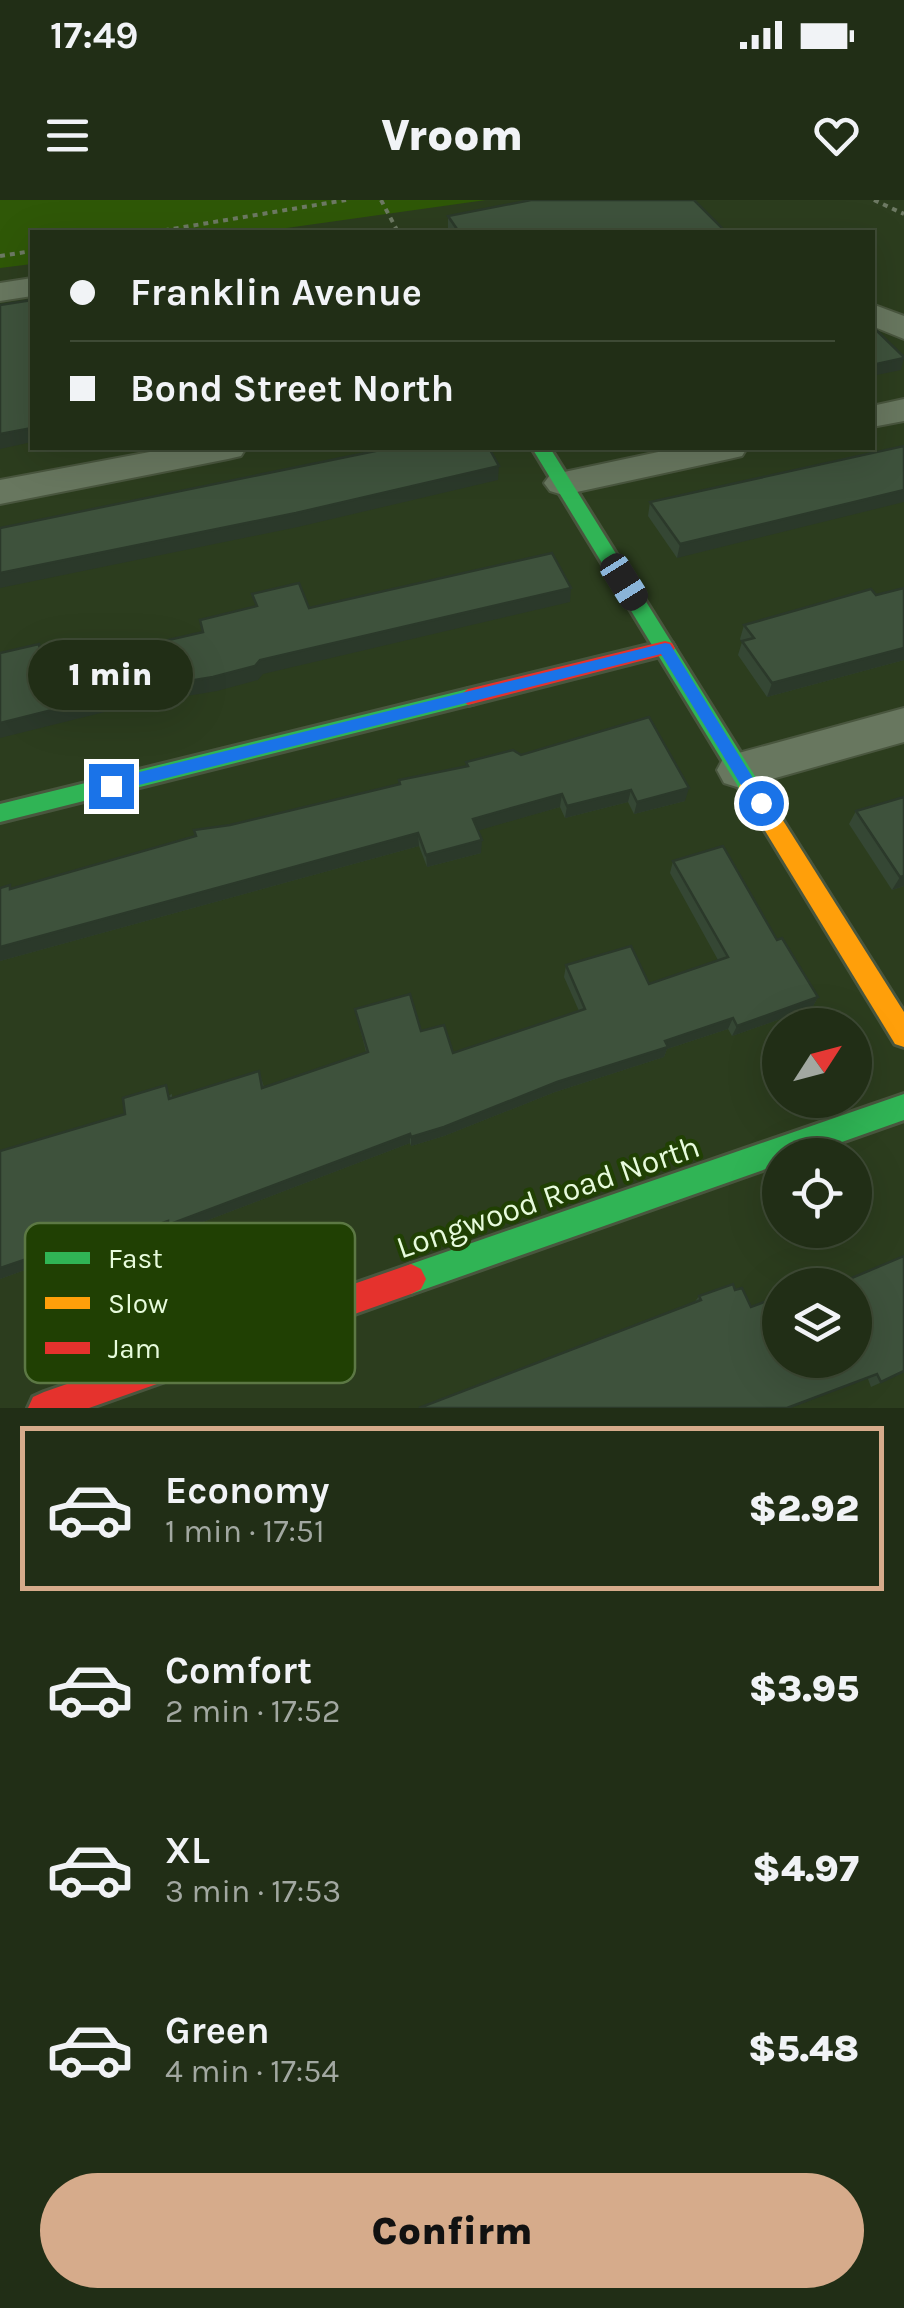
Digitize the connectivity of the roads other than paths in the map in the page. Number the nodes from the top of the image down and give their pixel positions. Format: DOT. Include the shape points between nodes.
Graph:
graph roads {
  1 [pos="30,287"];
  2 [pos="0,292"];
  3 [pos="875,314"];
  4 [pos="904,328"];
  5 [pos="904,410"];
  6 [pos="875,416"];
  7 [pos="218,450"];
  8 [pos="542,450"];
  9 [pos="720,450"];
  10 [pos="563,483"];
  11 [pos="0,492"];
  12 [pos="665,648"];
  13 [pos="904,725"];
  14 [pos="740,770"];
  15 [pos="0,813"];
  16 [pos="904,1035"];
  17 [pos="904,1107"];
  18 [pos="355,1299"];
  19 [pos="115,1383"];
  20 [pos="44,1408"];
  1 -- 2 [label="street"];
  3 -- 4 [label="street"];
  5 -- 6 [label="street"];
  7 -- 11 [label="street"];
  8 -- 10 [label="street"];
  9 -- 10 [label="street"];
  10 -- 12 [label="street"];
  12 -- 14 [label="street"];
  12 -- 15 [label="street"];
  13 -- 14 [label="street"];
  14 -- 16 [label="street"];
  17 -- 18 [label="street, Longwood Road North"];
  19 -- 20 [label="street, Longwood Road North"];
}
